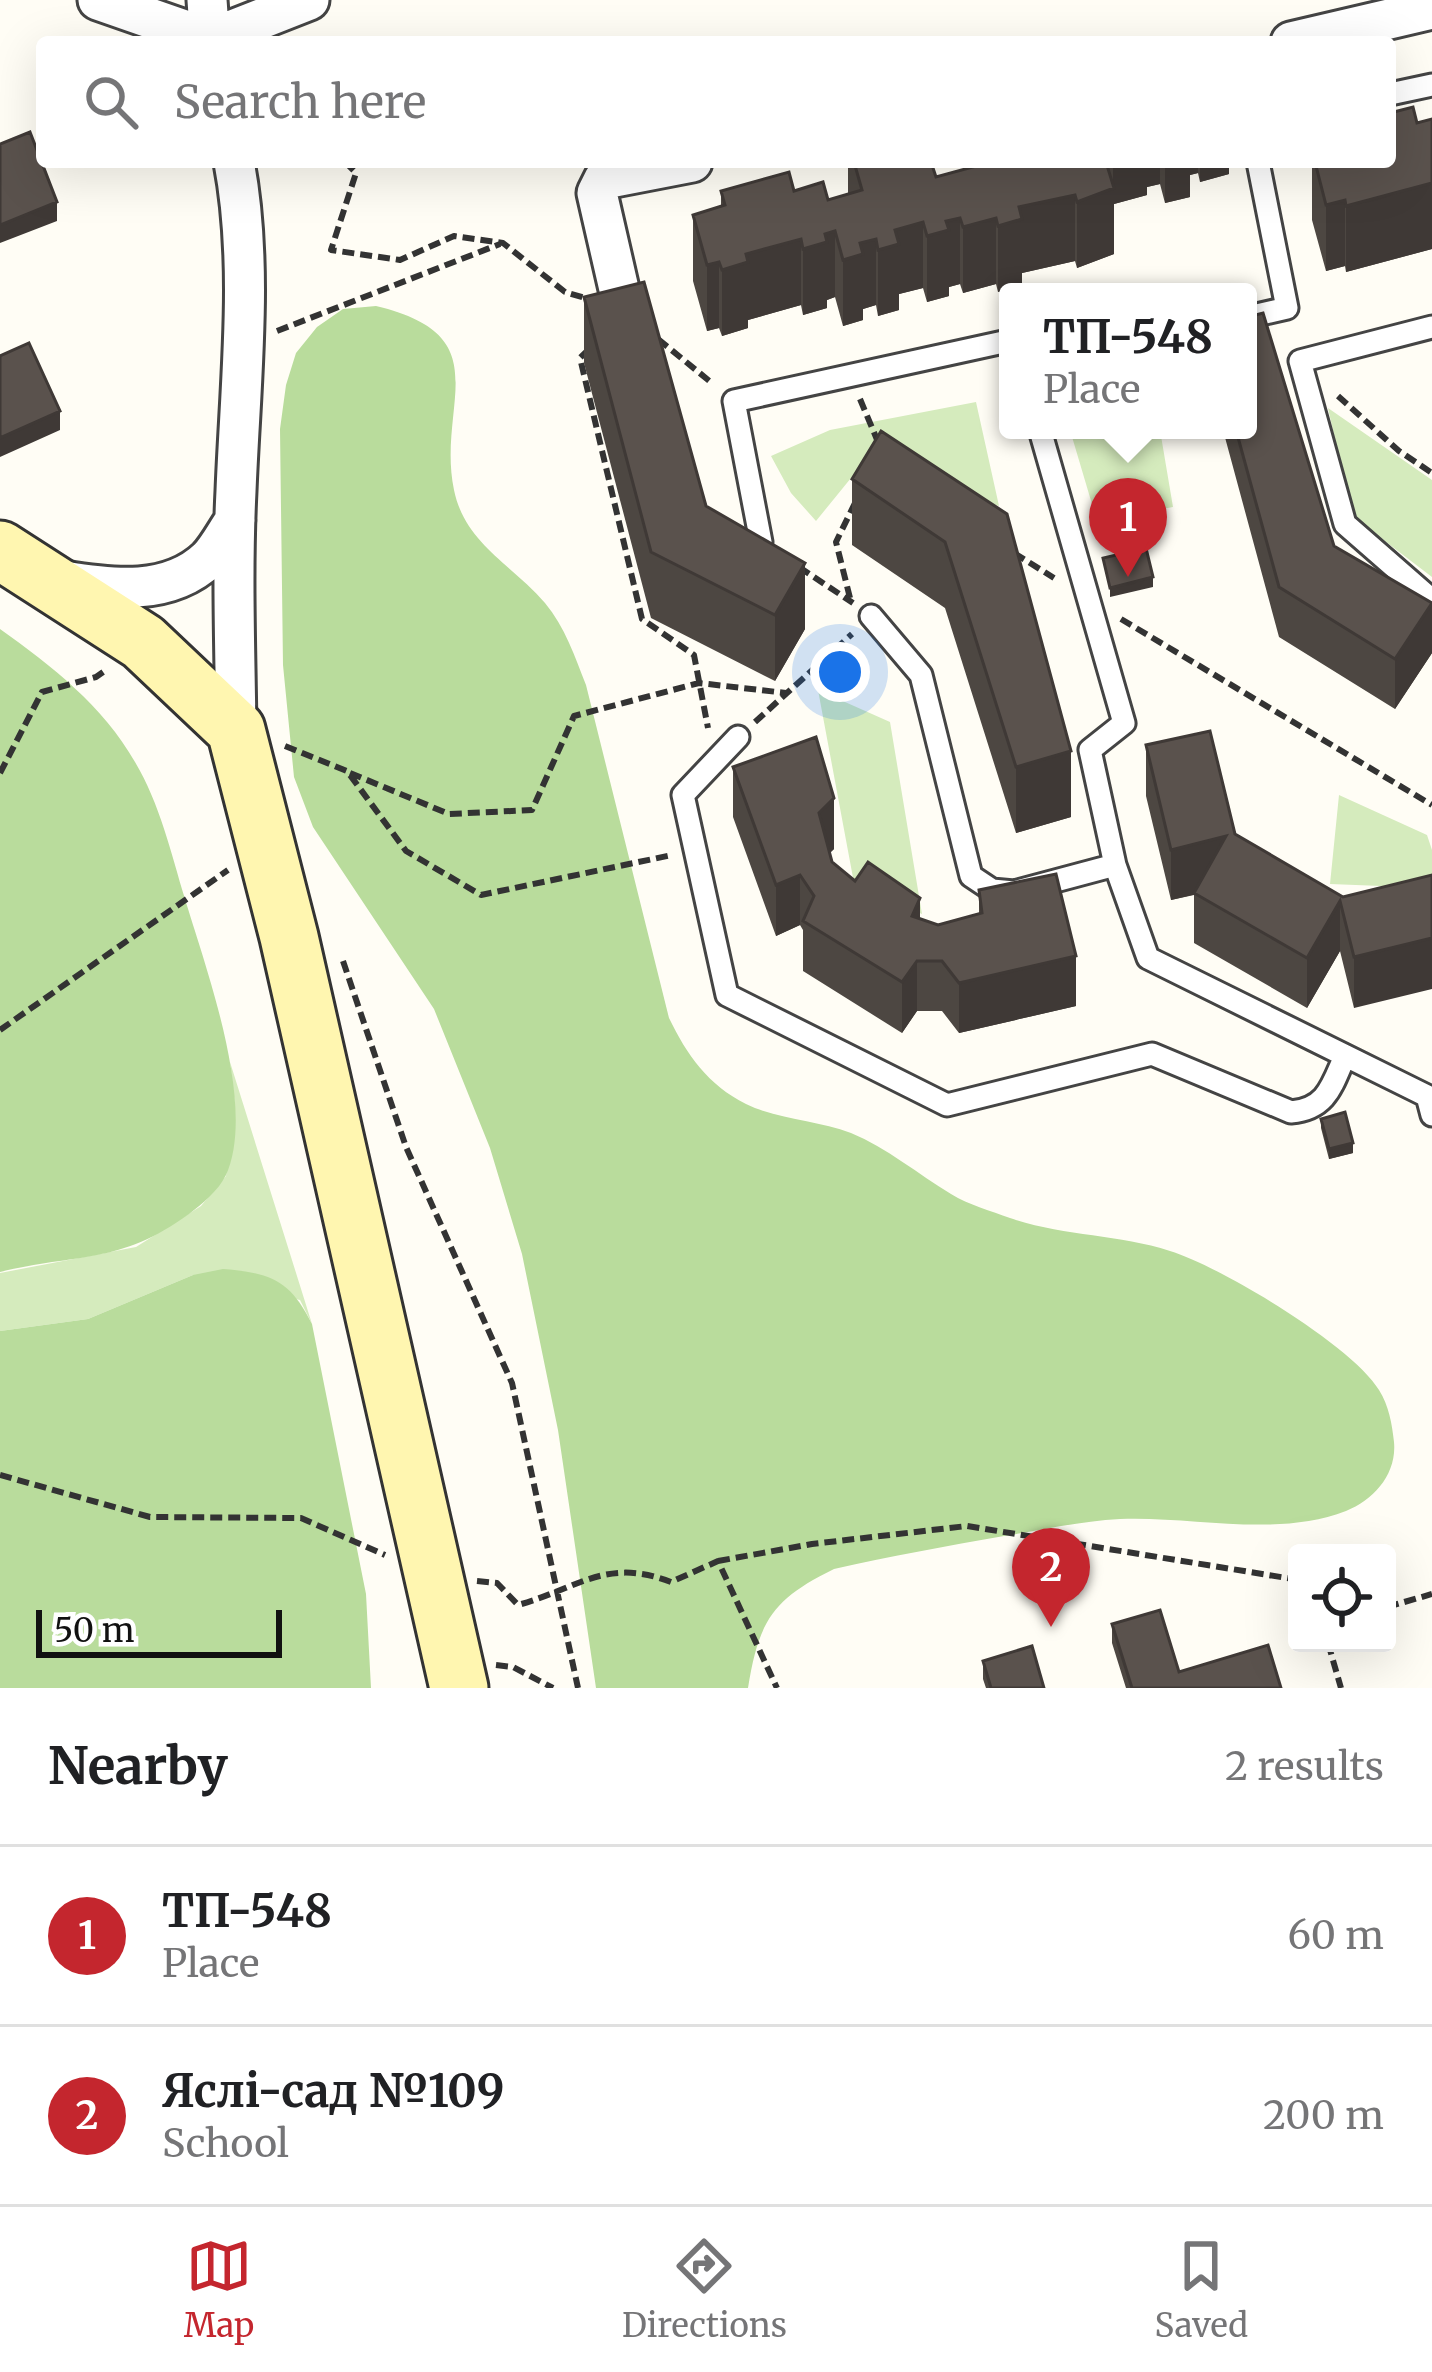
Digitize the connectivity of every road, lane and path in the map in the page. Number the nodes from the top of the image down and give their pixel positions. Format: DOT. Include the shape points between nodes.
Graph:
graph roads {
  1 [pos="98,0"];
  2 [pos="309,0"];
  3 [pos="1432,9"];
  4 [pos="209,27"];
  5 [pos="1317,36"];
  6 [pos="1432,85"];
  7 [pos="1396,93"];
  8 [pos="235,168"];
  9 [pos="351,168"];
  10 [pos="661,168"];
  11 [pos="1259,168"];
  12 [pos="503,243"];
  13 [pos="624,311"];
  14 [pos="1257,315"];
  15 [pos="296,324"];
  16 [pos="1432,327"];
  17 [pos="999,343"];
  18 [pos="1300,361"];
  19 [pos="734,401"];
  20 [pos="1043,439"];
  21 [pos="1432,473"];
  22 [pos="856,501"];
  23 [pos="235,520"];
  24 [pos="761,542"];
  25 [pos="0,550"];
  26 [pos="50,579"];
  27 [pos="1432,600"];
  28 [pos="851,602"];
  29 [pos="872,616"];
  30 [pos="143,642"];
  31 [pos="699,683"];
  32 [pos="786,693"];
  33 [pos="236,730"];
  34 [pos="738,737"];
  35 [pos="715,758"];
  36 [pos="347,771"];
  37 [pos="0,773"];
  38 [pos="265,843"];
  39 [pos="641,861"];
  40 [pos="1115,866"];
  41 [pos="342,957"];
  42 [pos="0,1030"];
  43 [pos="1345,1056"];
  44 [pos="1432,1115"];
  45 [pos="718,1561"];
  46 [pos="1288,1578"];
  47 [pos="1432,1594"];
  48 [pos="1396,1604"];
  49 [pos="1331,1652"];
  50 [pos="456,1674"];
  51 [pos="553,1688"];
  52 [pos="578,1688"];
  53 [pos="1341,1688"];
  1 -- 4 [label="street"];
  2 -- 4 [label="street"];
  3 -- 5 [label="street"];
  6 -- 7 [label="lane"];
  8 -- 23 [label="street" via="242,343"];
  9 -- 12 [label="path" via="356,173 331,250 400,260 454,236"];
  10 -- 13 [label="street" via="604,179 597,193"];
  11 -- 14 [label="lane" via="1287,308"];
  12 -- 13 [label="path" via="566,292"];
  12 -- 15 [label="path"];
  13 -- 19 [label="path"];
  13 -- 31 [label="path" via="580,358 642,619 694,655"];
  16 -- 18 [label="lane"];
  17 -- 19 [label="lane"];
  18 -- 21 [label="path"];
  18 -- 27 [label="lane" via="1345,524"];
  19 -- 24 [label="lane"];
  20 -- 40 [label="lane" via="1124,723 1090,750"];
  22 -- 28 [label="path" via="836,542"];
  23 -- 26 [label="street" via="210,557 181,579 119,590"];
  23 -- 33 [label="street"];
  24 -- 28 [label="path"];
  25 -- 26 [label="street"];
  26 -- 30 [label="street"];
  28 -- 29 [label="path"];
  29 -- 32 [label="path"];
  29 -- 40 [label="lane" via="921,675 971,876 1014,892"];
  30 -- 33 [label="street"];
  30 -- 37 [label="path" via="97,677 42,692"];
  31 -- 32 [label="path"];
  31 -- 35 [label="path"];
  31 -- 36 [label="path" via="574,716 532,809 449,814"];
  32 -- 34 [label="path"];
  33 -- 36 [label="path"];
  33 -- 38 [label="street"];
  34 -- 35 [label="lane"];
  35 -- 43 [label="lane" via="683,795 727,995 947,1105 1152,1054 1291,1112 1310,1110 1325,1100"];
  36 -- 39 [label="path" via="406,850 481,895"];
  38 -- 42 [label="path"];
  38 -- 50 [label="street"];
  40 -- 43 [label="lane" via="1148,958"];
  41 -- 52 [label="path" via="406,1147 512,1383"];
  43 -- 44 [label="lane" via="1427,1096"];
  45 -- 46 [label="path" via="967,1526"];
  47 -- 48 [label="path"];
  49 -- 53 [label="path"];
  50 -- 51 [label="path" via="513,1667"];
}
